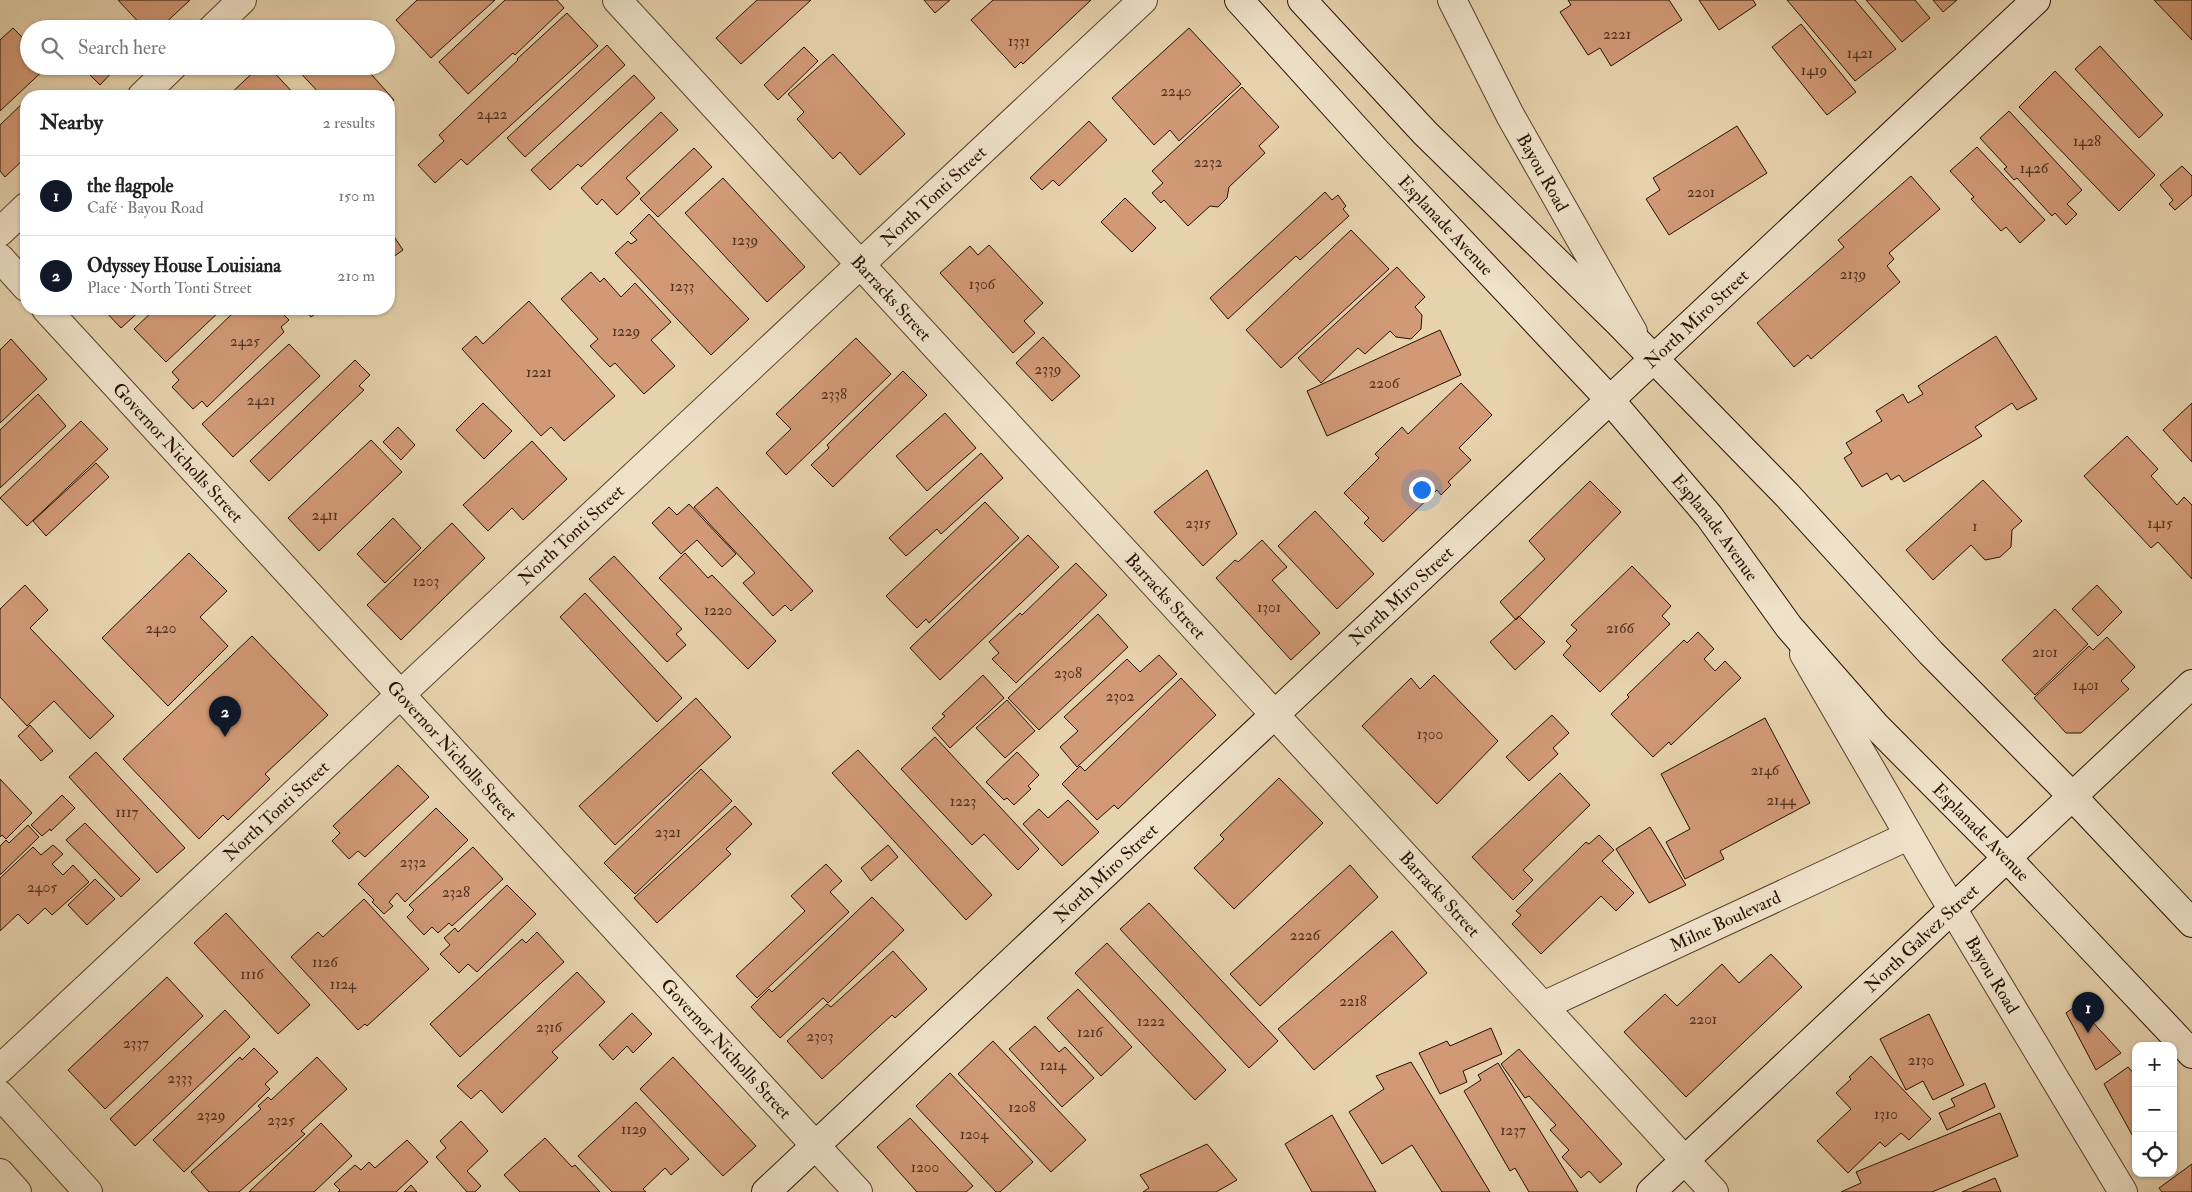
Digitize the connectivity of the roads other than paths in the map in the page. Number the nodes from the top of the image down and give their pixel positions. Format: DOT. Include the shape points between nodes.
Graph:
graph roads {
  1 [pos="242,0"];
  2 [pos="617,0"];
  3 [pos="1143,0"];
  4 [pos="1239,0"];
  5 [pos="1302,0"];
  6 [pos="1452,0"];
  7 [pos="2036,0"];
  8 [pos="221,20"];
  9 [pos="164,75"];
  10 [pos="148,90"];
  11 [pos="20,213"];
  12 [pos="0,232"];
  13 [pos="0,258"];
  14 [pos="860,265"];
  15 [pos="20,280"];
  16 [pos="52,315"];
  17 [pos="1646,350"];
  18 [pos="1610,400"];
  19 [pos="1788,627"];
  20 [pos="2192,684"];
  21 [pos="401,695"];
  22 [pos="1275,715"];
  23 [pos="2072,796"];
  24 [pos="1908,836"];
  25 [pos="2007,858"];
  26 [pos="1952,910"];
  27 [pos="2192,923"];
  28 [pos="1543,1006"];
  29 [pos="2192,1054"];
  30 [pos="0,1069"];
  31 [pos="0,1095"];
  32 [pos="815,1145"];
  33 [pos="1684,1160"];
  34 [pos="0,1173"];
  35 [pos="17,1192"];
  36 [pos="88,1192"];
  37 [pos="766,1192"];
  38 [pos="858,1192"];
  39 [pos="1651,1192"];
  40 [pos="1714,1192"];
  41 [pos="2123,1192"];
  1 -- 8 [label="street"];
  2 -- 14 [label="street, Barracks Street"];
  3 -- 14 [label="street, North Tonti Street"];
  4 -- 18 [label="street, Esplanade Avenue"];
  5 -- 17 [label="street" via="1425,133"];
  6 -- 17 [label="street, Bayou Road" via="1510,115"];
  7 -- 17 [label="street, North Miro Street"];
  9 -- 10 [label="street"];
  11 -- 12 [label="street"];
  13 -- 15 [label="street"];
  14 -- 21 [label="street, North Tonti Street"];
  14 -- 22 [label="street, Barracks Street"];
  16 -- 21 [label="street, Governor Nicholls Street"];
  17 -- 18 [label="street, North Miro Street"];
  17 -- 23 [label="street" via="1787,495 1931,653"];
  18 -- 19 [label="street, Esplanade Avenue" via="1709,516"];
  18 -- 22 [label="street, North Miro Street"];
  19 -- 24 [label="street, Bayou Road"];
  19 -- 25 [label="street, Esplanade Avenue" via="1875,725"];
  20 -- 23 [label="street, North Galvez Street"];
  21 -- 30 [label="street, North Tonti Street"];
  21 -- 32 [label="street, Governor Nicholls Street"];
  22 -- 28 [label="street, Barracks Street"];
  22 -- 32 [label="street, North Miro Street"];
  23 -- 25 [label="street, North Galvez Street"];
  23 -- 27 [label="street"];
  24 -- 26 [label="street, Bayou Road"];
  24 -- 28 [label="street, Milne Boulevard"];
  25 -- 26 [label="street, North Galvez Street"];
  25 -- 29 [label="street, Esplanade Avenue"];
  26 -- 33 [label="street, North Galvez Street"];
  26 -- 41 [label="street, Bayou Road"];
  28 -- 33 [label="street, Barracks Street"];
  31 -- 36 [label="street"];
  32 -- 37 [label="street, North Miro Street"];
  32 -- 38 [label="street, Governor Nicholls Street"];
  33 -- 39 [label="street, North Galvez Street"];
  33 -- 40 [label="street, Barracks Street"];
  34 -- 35 [label="street"];
}
